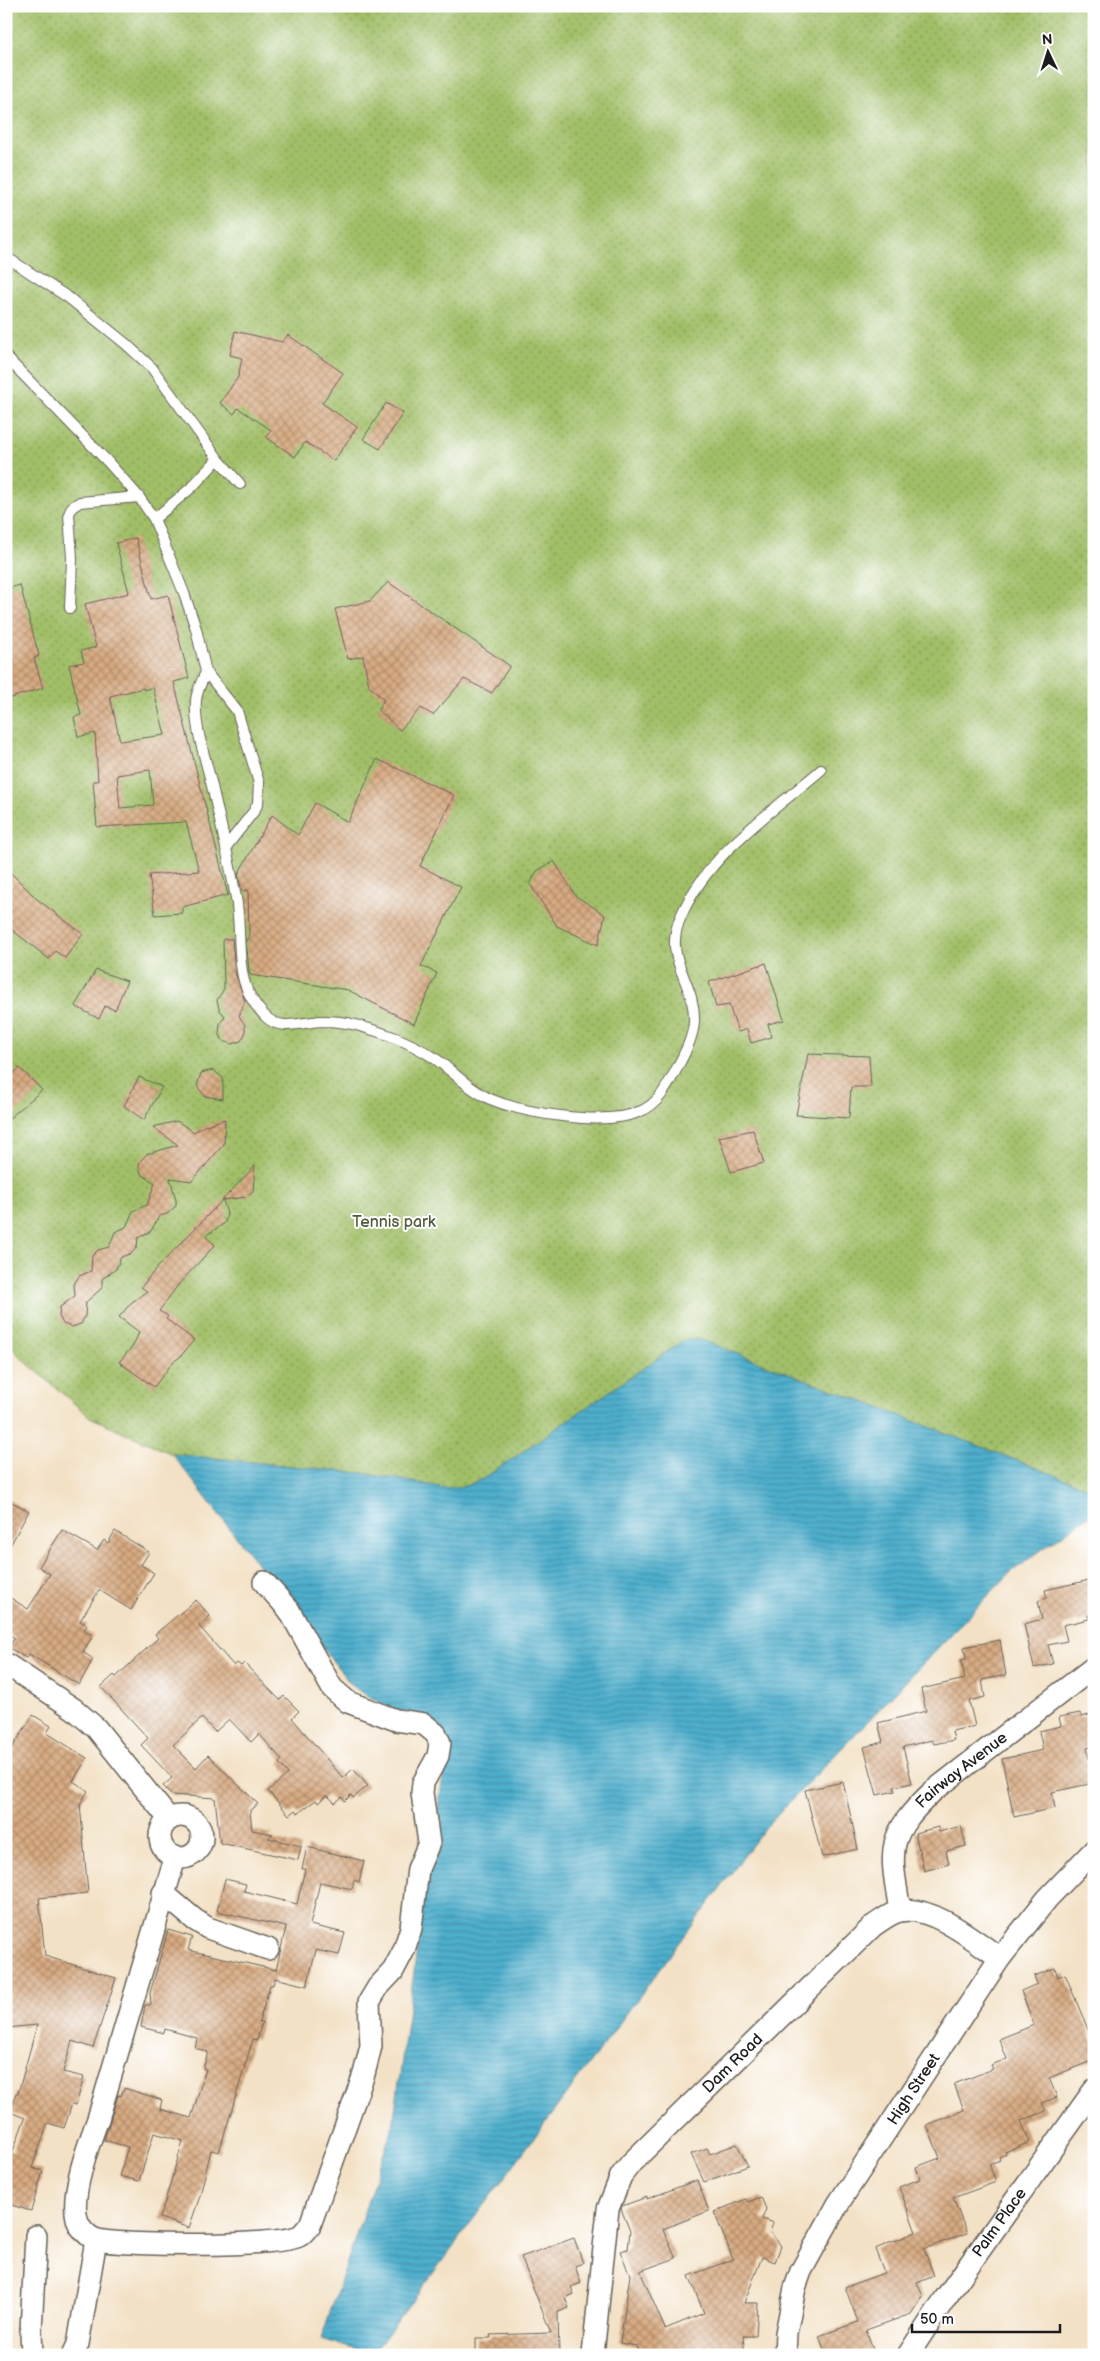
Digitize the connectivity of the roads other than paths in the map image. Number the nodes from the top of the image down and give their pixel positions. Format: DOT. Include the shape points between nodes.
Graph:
graph roads {
  1 [pos="6,257"];
  2 [pos="6,357"];
  3 [pos="218,459"];
  4 [pos="240,484"];
  5 [pos="138,497"];
  6 [pos="154,519"];
  7 [pos="70,608"];
  8 [pos="206,672"];
  9 [pos="821,770"];
  10 [pos="226,847"];
  11 [pos="264,1582"];
  12 [pos="6,1664"];
  13 [pos="1094,1667"];
  14 [pos="169,1819"];
  15 [pos="1094,1850"];
  16 [pos="175,1858"];
  17 [pos="164,1893"];
  18 [pos="900,1911"];
  19 [pos="268,1949"];
  20 [pos="1000,1958"];
  21 [pos="1094,2090"];
  22 [pos="36,2236"];
  23 [pos="96,2240"];
  24 [pos="32,2355"];
  25 [pos="73,2355"];
  26 [pos="593,2355"];
  27 [pos="785,2355"];
  28 [pos="908,2355"];
  1 -- 3 [label="lane" via="69,298 152,368"];
  2 -- 5 [label="lane"];
  3 -- 4 [label="lane"];
  3 -- 6 [label="lane" via="191,488"];
  5 -- 6 [label="lane"];
  5 -- 7 [label="lane" via="80,502 72,507 69,514 72,558"];
  6 -- 8 [label="lane" via="196,629"];
  8 -- 10 [label="lane" via="196,701 197,715"];
  8 -- 10 [label="lane" via="238,711 259,783 258,803 254,811"];
  9 -- 10 [label="lane" via="722,854 692,894 682,912 674,939 674,954 690,996 693,1031 673,1076 658,1100 643,1111 623,1117 594,1119 523,1108 490,1099 406,1040 354,1025 322,1021 281,1025 266,1018 248,994 243,977 237,902"];
  11 -- 23 [label="street" via="289,1610 332,1688 348,1702 396,1720 424,1724 436,1734 440,1743 438,1756 423,1788 429,1843 418,1869 411,1928 393,1971 369,2002 371,2046 364,2074 310,2225 300,2236 258,2242 146,2244"];
  12 -- 14 [label="street" via="74,1709 96,1728"];
  13 -- 18 [label="street, Fairway Avenue" via="932,1792 908,1815 893,1848"];
  14 -- 16 [label="street" via="160,1830 160,1837 164,1850"];
  14 -- 16 [label="street" via="190,1817 196,1821 202,1834 196,1853 190,1857"];
  15 -- 20 [label="street, High Street" via="1047,1899"];
  16 -- 17 [label="street"];
  17 -- 19 [label="street" via="208,1928"];
  17 -- 23 [label="street" via="98,2119 83,2158 77,2194 77,2220"];
  18 -- 20 [label="street" via="932,1916"];
  18 -- 26 [label="street, Dam Road" via="873,1926 621,2176 608,2209"];
  20 -- 27 [label="street, High Street" via="838,2204 801,2271 791,2302"];
  21 -- 28 [label="street, Palm Place"];
  22 -- 24 [label="street"];
  23 -- 25 [label="street" via="78,2344"];
}
